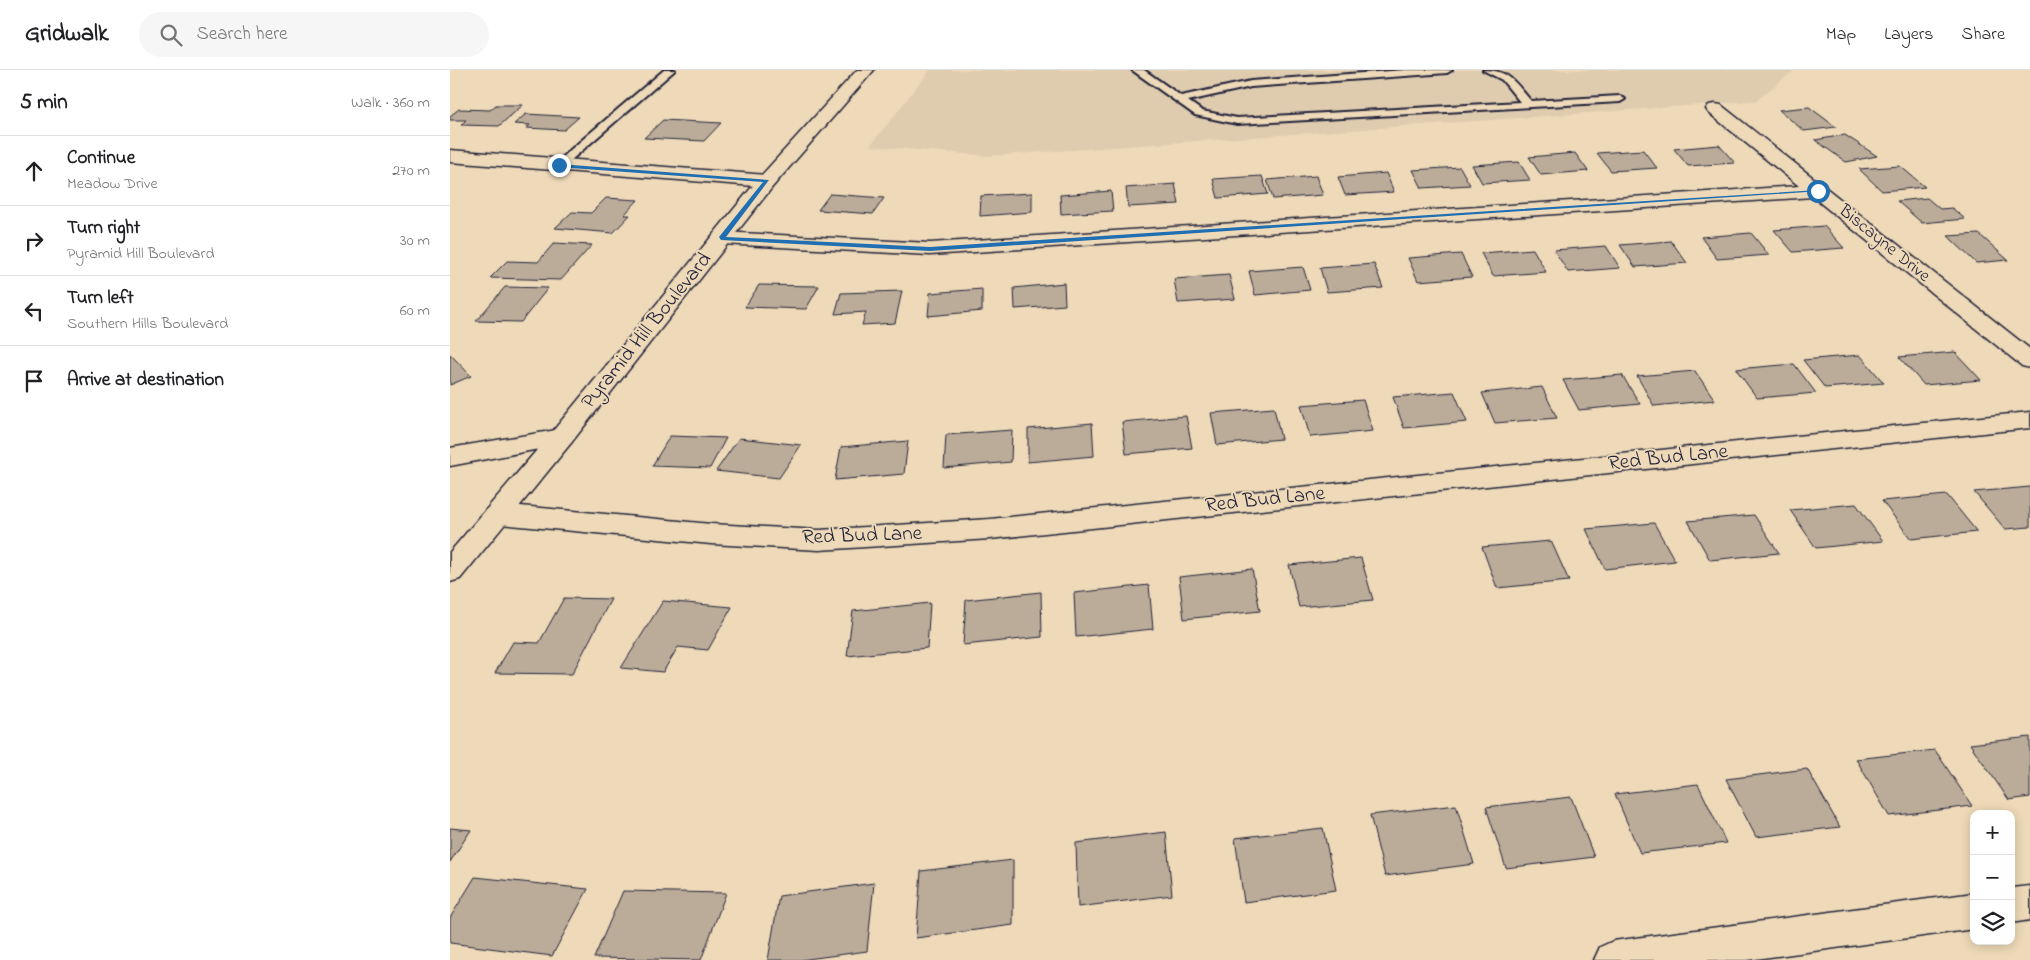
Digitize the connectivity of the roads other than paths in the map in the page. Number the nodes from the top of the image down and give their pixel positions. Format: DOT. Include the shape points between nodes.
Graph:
graph roads {
  1 [pos="670,70"];
  2 [pos="866,70"];
  3 [pos="1137,70"];
  4 [pos="1448,70"];
  5 [pos="1488,70"];
  6 [pos="1620,99"];
  7 [pos="1178,100"];
  8 [pos="1528,105"];
  9 [pos="1715,109"];
  10 [pos="450,156"];
  11 [pos="559,165"];
  12 [pos="767,181"];
  13 [pos="1818,191"];
  14 [pos="721,238"];
  15 [pos="2030,361"];
  16 [pos="2030,420"];
  17 [pos="562,437"];
  18 [pos="450,457"];
  19 [pos="499,514"];
  20 [pos="450,571"];
  21 [pos="2030,903"];
  22 [pos="2015,905"];
  23 [pos="1970,912"];
  24 [pos="1613,960"];
  1 -- 11 [label="lane"];
  2 -- 12 [label="street, Pyramid Hill Boulevard"];
  3 -- 7 [label="lane"];
  4 -- 7 [label="lane" via="1251,84"];
  5 -- 8 [label="lane" via="1506,78"];
  6 -- 8 [label="lane"];
  7 -- 8 [label="lane" via="1199,113 1218,118 1265,122"];
  9 -- 13 [label="street, Biscayne Drive"];
  10 -- 11 [label="street"];
  11 -- 12 [label="street"];
  12 -- 14 [label="street, Pyramid Hill Boulevard"];
  13 -- 14 [label="street" via="930,249"];
  13 -- 15 [label="street, Biscayne Drive"];
  14 -- 17 [label="street, Pyramid Hill Boulevard"];
  16 -- 19 [label="street, Red Bud Lane" via="990,529 819,540 712,534"];
  17 -- 18 [label="street"];
  17 -- 19 [label="street, Pyramid Hill Boulevard"];
  19 -- 20 [label="street, Pyramid Hill Boulevard"];
  21 -- 22 [label="street"];
  23 -- 24 [label="street"];
}
